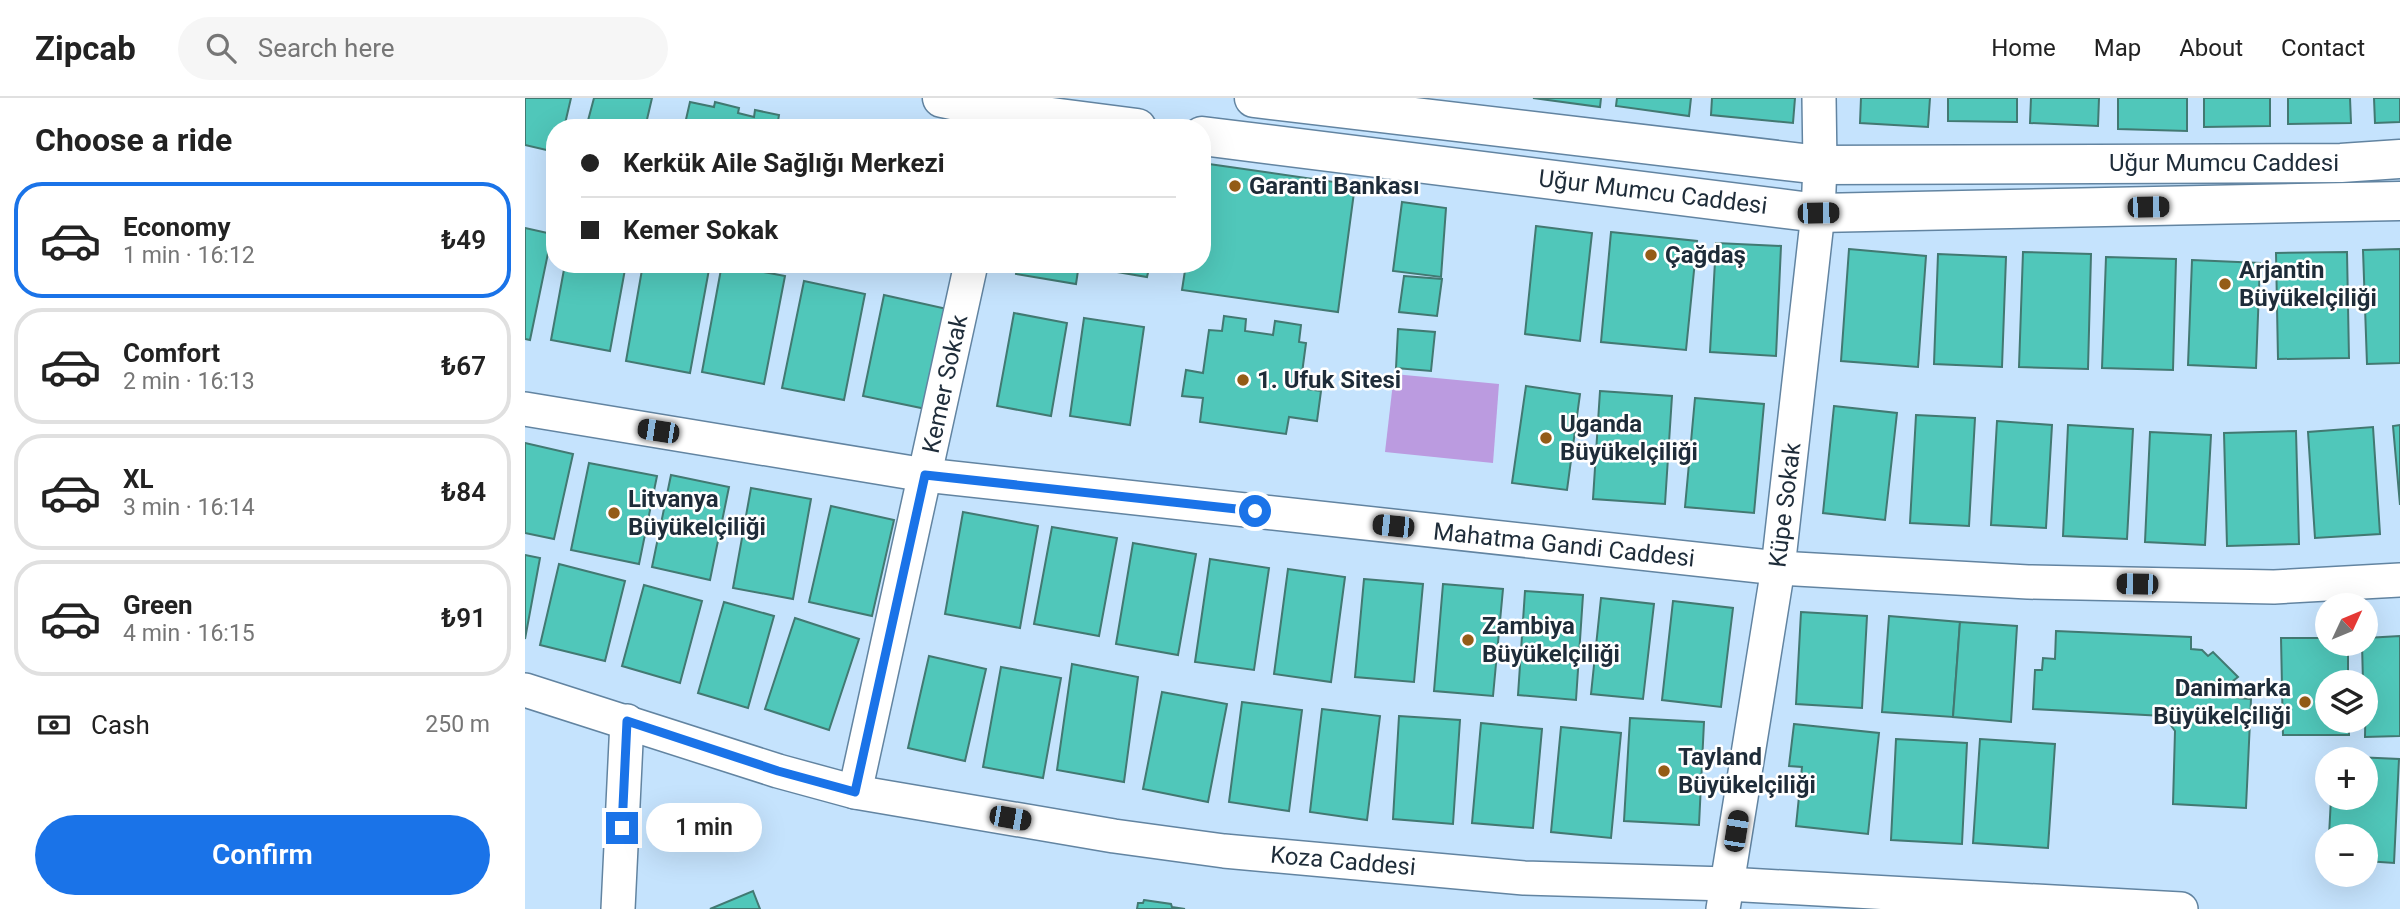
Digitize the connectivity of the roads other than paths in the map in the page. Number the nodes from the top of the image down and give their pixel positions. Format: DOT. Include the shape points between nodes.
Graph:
graph roads {
  1 [pos="942,98"];
  2 [pos="1254,98"];
  3 [pos="1819,98"];
  4 [pos="1004,112"];
  5 [pos="1062,119"];
  6 [pos="1211,137"];
  7 [pos="2400,159"];
  8 [pos="1820,165"];
  9 [pos="2400,201"];
  10 [pos="1818,213"];
  11 [pos="969,273"];
  12 [pos="525,409"];
  13 [pos="925,475"];
  14 [pos="1778,568"];
  15 [pos="2400,579"];
  16 [pos="525,690"];
  17 [pos="627,721"];
  18 [pos="855,792"];
  19 [pos="1725,896"];
  20 [pos="618,909"];
  21 [pos="2181,909"];
  1 -- 4 [label="main road"];
  2 -- 8 [label="main road, Uğur Mumcu Caddesi"];
  3 -- 8 [label="street, Küpe Sokak"];
  4 -- 5 [label="main road"];
  6 -- 10 [label="main road, Uğur Mumcu Caddesi"];
  7 -- 8 [label="main road, Uğur Mumcu Caddesi"];
  8 -- 10 [label="street, Küpe Sokak"];
  9 -- 10 [label="main road, Uğur Mumcu Caddesi"];
  10 -- 14 [label="street, Küpe Sokak"];
  11 -- 13 [label="street, Kemer Sokak"];
  12 -- 13 [label="street, Mahatma Gandi Caddesi"];
  13 -- 14 [label="street, Mahatma Gandi Caddesi"];
  13 -- 18 [label="street, Kemer Sokak"];
  14 -- 15 [label="street, Mahatma Gandi Caddesi" via="2028,582 2313,586"];
  14 -- 19 [label="street, Küpe Sokak"];
  16 -- 17 [label="street, Koza Caddesi"];
  17 -- 18 [label="street, Koza Caddesi"];
  17 -- 20 [label="street"];
  18 -- 19 [label="street, Koza Caddesi" via="1224,851"];
  19 -- 21 [label="street, Koza Caddesi"];
}
